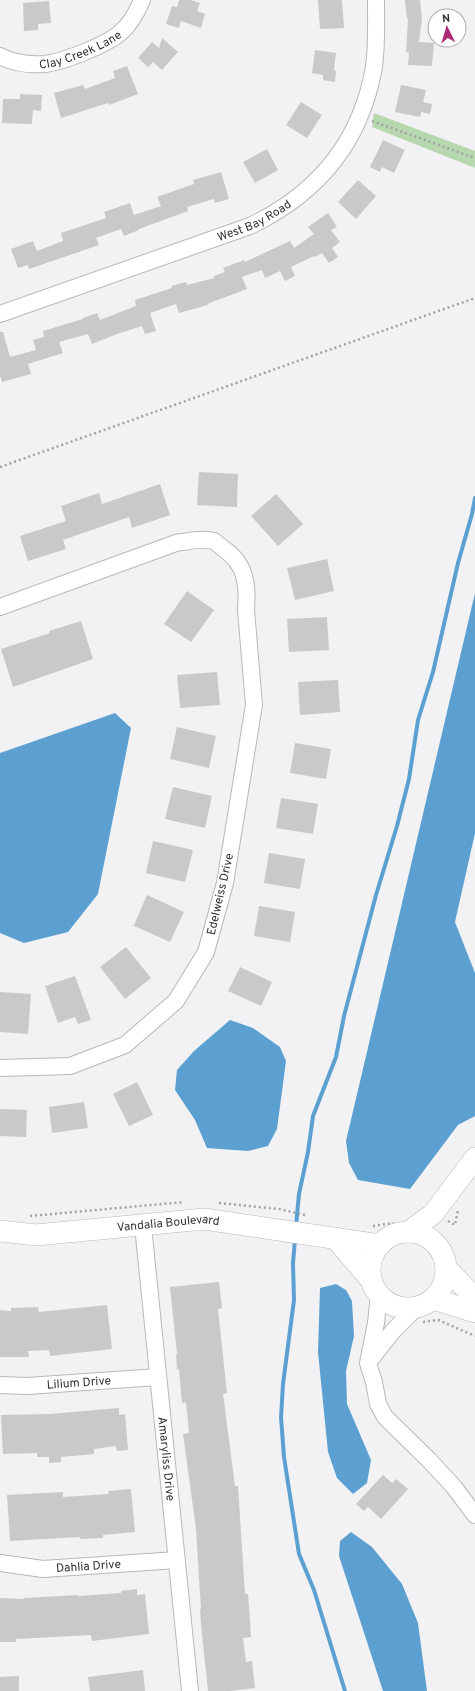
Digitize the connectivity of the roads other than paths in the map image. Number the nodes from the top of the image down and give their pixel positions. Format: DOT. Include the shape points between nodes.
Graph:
graph roads {
  1 [pos="142,0"];
  2 [pos="376,0"];
  3 [pos="0,56"];
  4 [pos="0,314"];
  5 [pos="0,607"];
  6 [pos="0,1068"];
  7 [pos="475,1158"];
  8 [pos="449,1190"];
  9 [pos="144,1226"];
  10 [pos="401,1227"];
  11 [pos="0,1231"];
  12 [pos="335,1238"];
  13 [pos="436,1244"];
  14 [pos="380,1245"];
  15 [pos="446,1268"];
  16 [pos="375,1287"];
  17 [pos="475,1298"];
  18 [pos="422,1310"];
  19 [pos="475,1312"];
  20 [pos="368,1363"];
  21 [pos="158,1377"];
  22 [pos="0,1385"];
  23 [pos="475,1515"];
  24 [pos="177,1560"];
  25 [pos="0,1563"];
  26 [pos="190,1691"];
  1 -- 3 [label="street, Clay Creek Lane" via="122,32 93,48 44,64 16,62"];
  2 -- 4 [label="street, West Bay Road" via="374,66 360,117 343,148 322,176 296,200 250,226"];
  5 -- 6 [label="street, Edelweiss Drive" via="176,543 198,540 214,542 232,555 242,569 254,705 225,883 206,952 176,1001 125,1045 70,1066"];
  7 -- 8 [label="street"];
  8 -- 10 [label="street" via="433,1214"];
  8 -- 13 [label="street"];
  9 -- 11 [label="street, Vandalia Boulevard" via="36,1235"];
  9 -- 12 [label="street, Vandalia Boulevard" via="204,1219 300,1227"];
  9 -- 21 [label="street, Amaryliss Drive"];
  10 -- 13 [label="street" via="419,1233"];
  10 -- 14 [label="street" via="398,1233"];
  12 -- 14 [label="street, Vandalia Boulevard"];
  12 -- 16 [label="street"];
  13 -- 15 [label="street" via="443,1255"];
  14 -- 16 [label="street" via="373,1255 370,1268"];
  15 -- 17 [label="street"];
  15 -- 18 [label="street" via="445,1280 440,1290"];
  16 -- 18 [label="street" via="386,1301 396,1306"];
  16 -- 20 [label="street" via="376,1323"];
  18 -- 19 [label="street"];
  18 -- 20 [label="street" via="394,1331"];
  20 -- 23 [label="street" via="378,1404 385,1417 454,1487"];
  21 -- 22 [label="street, Lilium Drive" via="27,1386"];
  21 -- 24 [label="street, Amaryliss Drive"];
  24 -- 25 [label="street, Dahlia Drive" via="43,1568"];
  24 -- 26 [label="street, Amaryliss Drive"];
}
